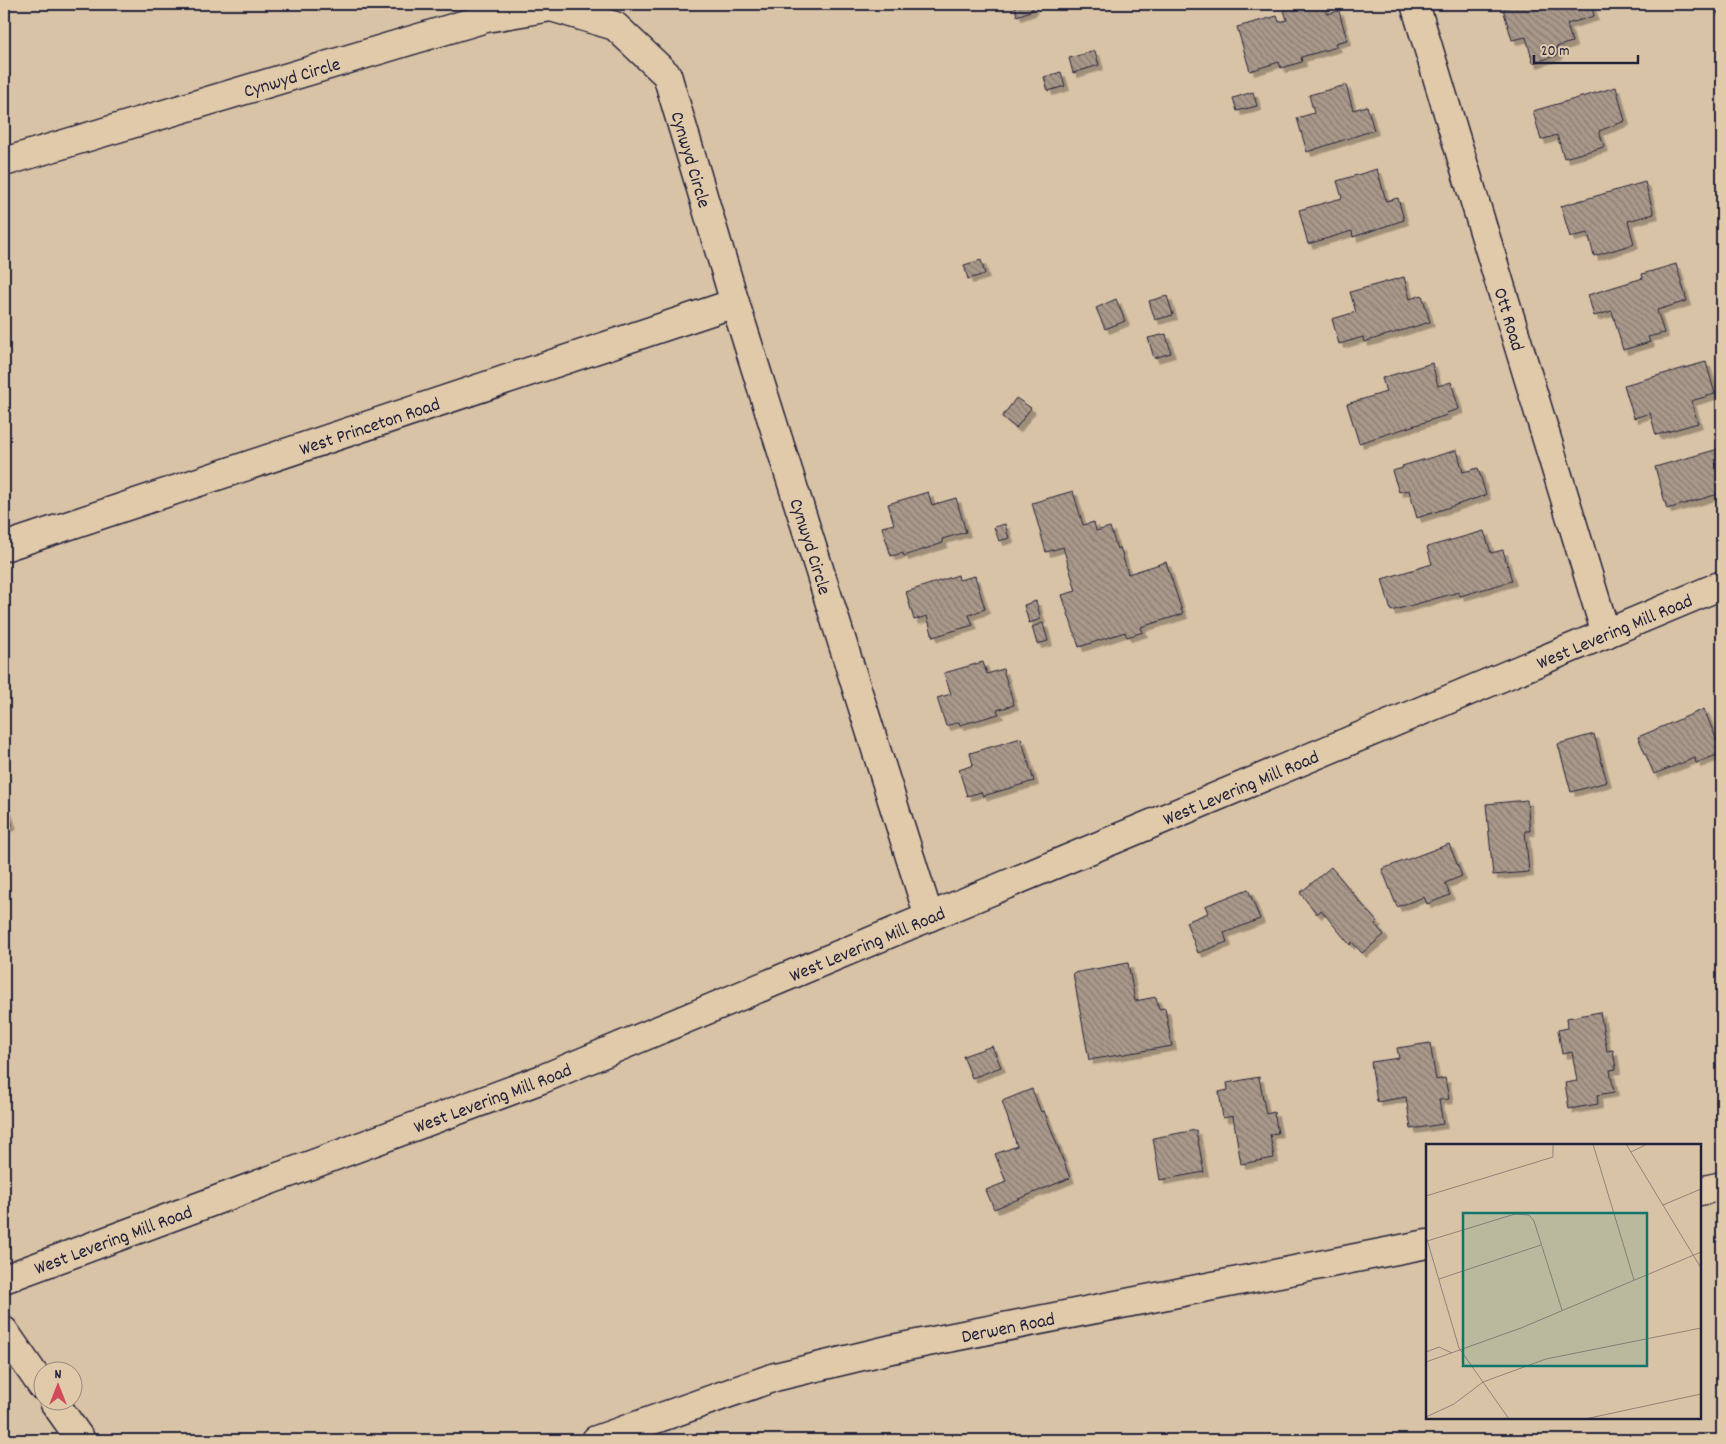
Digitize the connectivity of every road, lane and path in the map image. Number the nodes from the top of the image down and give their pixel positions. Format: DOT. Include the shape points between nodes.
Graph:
graph roads {
  1 [pos="1415,4"];
  2 [pos="4,162"];
  3 [pos="735,303"];
  4 [pos="4,547"];
  5 [pos="1722,585"];
  6 [pos="1606,634"];
  7 [pos="929,917"];
  8 [pos="1722,1186"];
  9 [pos="1701,1191"];
  10 [pos="1426,1244"];
  11 [pos="4,1279"];
  12 [pos="4,1331"];
  13 [pos="32,1372"];
  14 [pos="61,1412"];
  15 [pos="81,1440"];
  16 [pos="596,1440"];
  1 -- 6 [label="street, Ott Road"];
  2 -- 3 [label="street, Cynwyd Circle" via="486,18 551,7 615,26 667,75"];
  3 -- 4 [label="street, West Princeton Road"];
  3 -- 7 [label="street, Cynwyd Circle"];
  5 -- 6 [label="street, West Levering Mill Road"];
  6 -- 7 [label="street, West Levering Mill Road"];
  7 -- 11 [label="street, West Levering Mill Road" via="542,1079"];
  8 -- 9 [label="street"];
  10 -- 16 [label="street, Derwen Road" via="892,1349 775,1378"];
  12 -- 13 [label="street"];
  14 -- 15 [label="street"];
}
